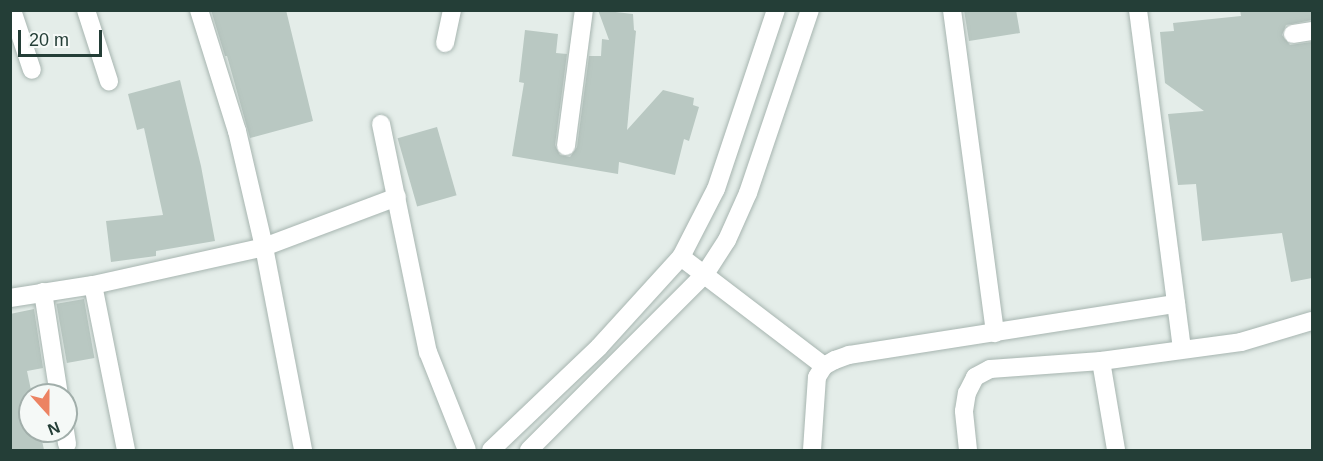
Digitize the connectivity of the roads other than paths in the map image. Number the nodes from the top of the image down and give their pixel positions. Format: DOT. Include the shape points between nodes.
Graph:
graph roads {
  1 [pos="12,10"];
  2 [pos="86,10"];
  3 [pos="199,10"];
  4 [pos="452,10"];
  5 [pos="584,10"];
  6 [pos="810,10"];
  7 [pos="952,10"];
  8 [pos="1138,10"];
  9 [pos="773,11"];
  10 [pos="1312,31"];
  11 [pos="1293,34"];
  12 [pos="445,43"];
  13 [pos="32,70"];
  14 [pos="109,81"];
  15 [pos="381,124"];
  16 [pos="566,146"];
  17 [pos="397,197"];
  18 [pos="264,247"];
  19 [pos="681,257"];
  20 [pos="705,274"];
  21 [pos="93,285"];
  22 [pos="43,292"];
  23 [pos="10,298"];
  24 [pos="1176,304"];
  25 [pos="1312,321"];
  26 [pos="995,333"];
  27 [pos="1182,349"];
  28 [pos="1101,361"];
  29 [pos="824,366"];
  30 [pos="57,383"];
  31 [pos="126,450"];
  32 [pos="303,450"];
  33 [pos="466,450"];
  34 [pos="491,450"];
  35 [pos="529,450"];
  36 [pos="812,450"];
  37 [pos="968,450"];
  38 [pos="1116,450"];
  1 -- 13 [label="street"];
  2 -- 14 [label="street"];
  3 -- 18 [label="street" via="237,131"];
  4 -- 12 [label="street"];
  5 -- 16 [label="street"];
  6 -- 20 [label="street" via="739,218"];
  7 -- 26 [label="street"];
  8 -- 24 [label="street"];
  9 -- 19 [label="street" via="716,189"];
  10 -- 11 [label="street"];
  15 -- 17 [label="street"];
  17 -- 18 [label="street"];
  17 -- 33 [label="street" via="428,352"];
  18 -- 21 [label="street"];
  18 -- 32 [label="street"];
  19 -- 20 [label="street"];
  19 -- 34 [label="street" via="599,347"];
  20 -- 29 [label="street"];
  20 -- 35 [label="street"];
  21 -- 22 [label="street"];
  21 -- 31 [label="street"];
  22 -- 23 [label="street"];
  22 -- 30 [label="street"];
  24 -- 26 [label="street"];
  24 -- 27 [label="street"];
  25 -- 27 [label="street" via="1241,342"];
  26 -- 29 [label="street" via="849,355"];
  27 -- 28 [label="street"];
  28 -- 37 [label="street" via="990,369 975,377 964,411"];
  28 -- 38 [label="street"];
  29 -- 36 [label="street" via="817,377"];
}
